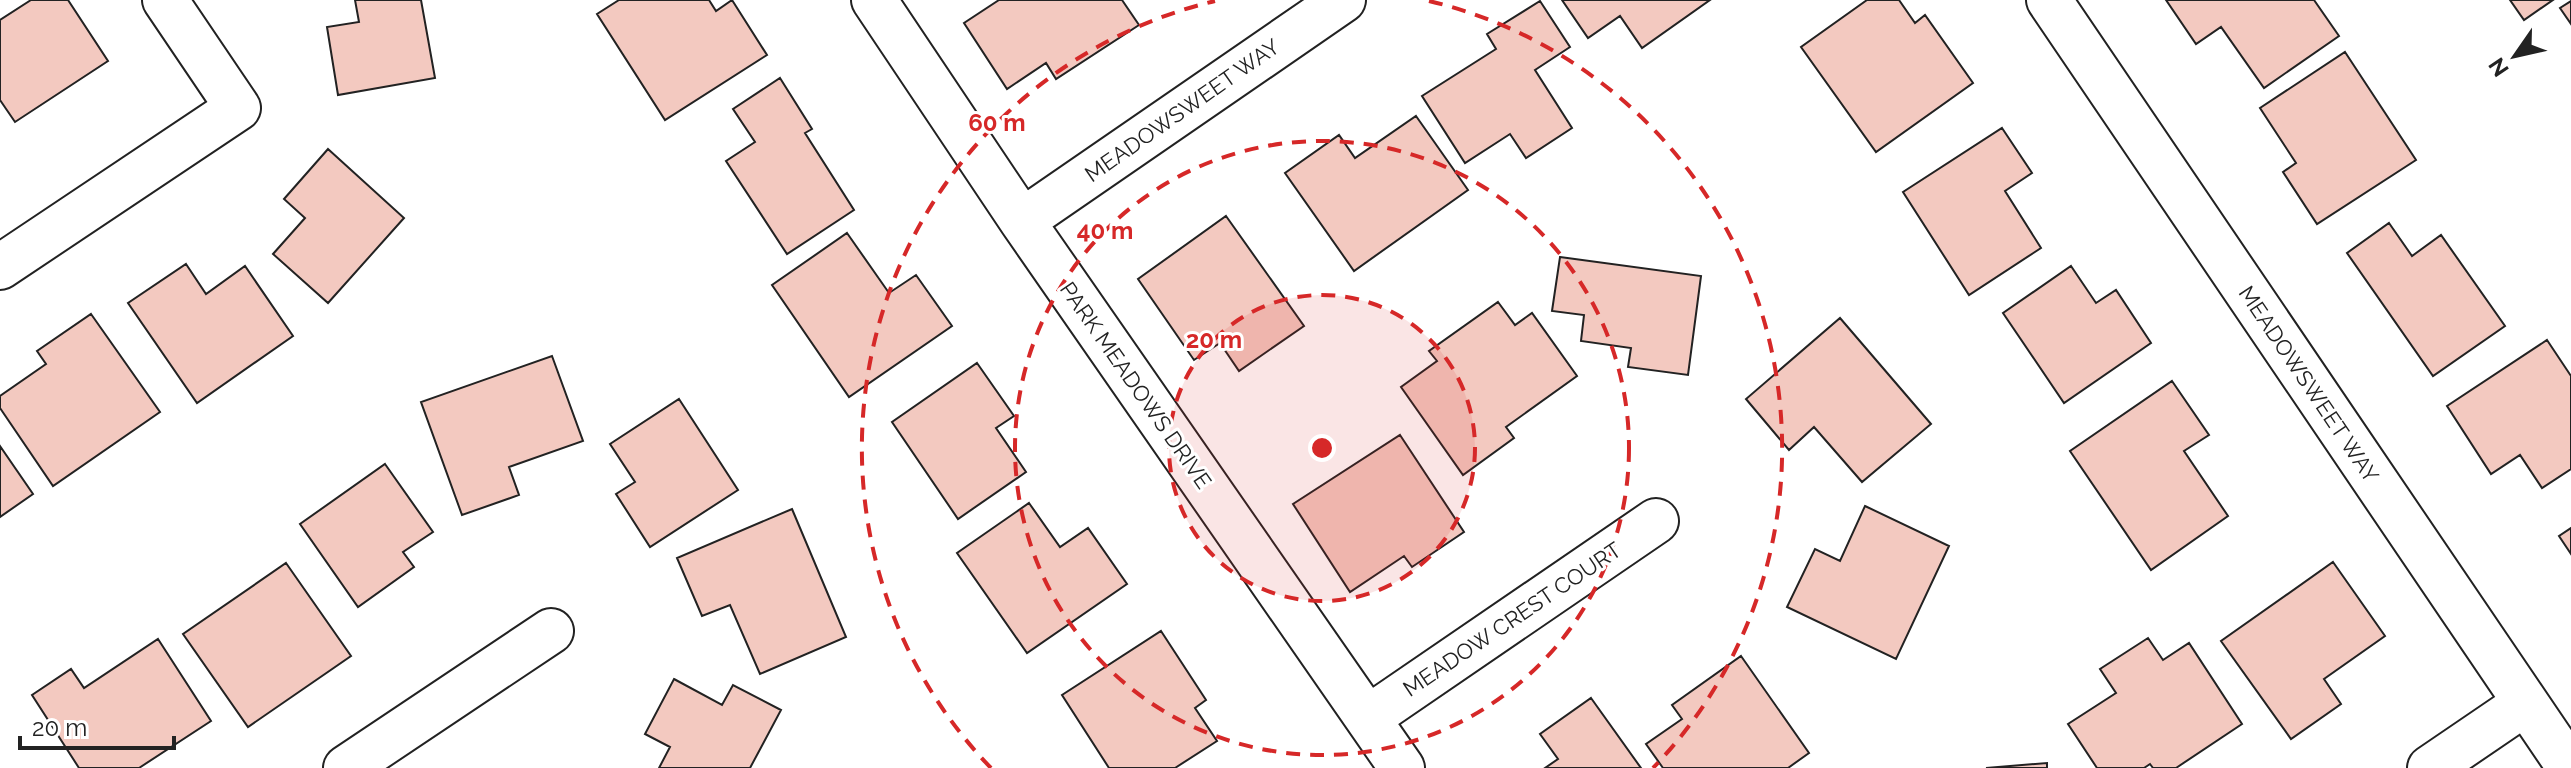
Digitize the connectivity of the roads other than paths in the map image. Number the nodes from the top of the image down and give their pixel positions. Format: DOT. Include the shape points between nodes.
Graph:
graph roads {
  1 [pos="165,0"];
  2 [pos="874,0"];
  3 [pos="1343,0"];
  4 [pos="2049,0"];
  5 [pos="1022,221"];
  6 [pos="0,267"];
  7 [pos="1656,521"];
  8 [pos="551,631"];
  9 [pos="2524,704"];
  10 [pos="1368,718"];
  11 [pos="346,768"];
  12 [pos="1402,768"];
  13 [pos="2430,768"];
  14 [pos="2570,768"];
  1 -- 6 [label="street" via="238,108"];
  2 -- 5 [label="street, PARK MEADOWS DRIVE"];
  3 -- 5 [label="street, MEADOWSWEET WAY"];
  4 -- 9 [label="street, MEADOWSWEET WAY"];
  5 -- 10 [label="street, PARK MEADOWS DRIVE"];
  7 -- 10 [label="street, MEADOW CREST COURT"];
  8 -- 11 [label="street"];
  9 -- 13 [label="street"];
  9 -- 14 [label="street, MEADOWSWEET WAY"];
  10 -- 12 [label="street, PARK MEADOWS DRIVE"];
}
